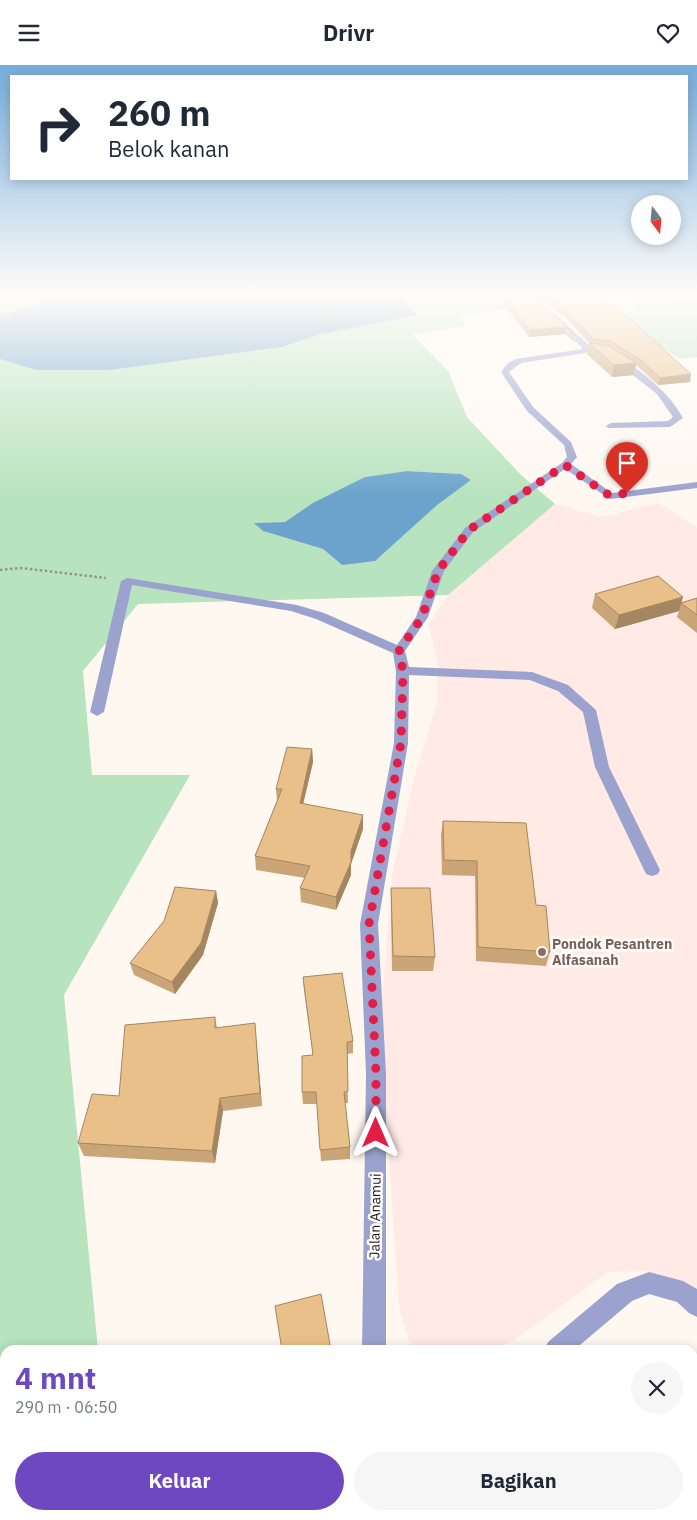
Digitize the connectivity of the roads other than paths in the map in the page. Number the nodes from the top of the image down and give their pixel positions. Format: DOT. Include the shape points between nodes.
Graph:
graph roads {
  1 [pos="520,361"];
  2 [pos="619,361"];
  3 [pos="611,426"];
  4 [pos="565,465"];
  5 [pos="697,485"];
  6 [pos="399,651"];
  7 [pos="403,671"];
  8 [pos="97,712"];
  9 [pos="652,870"];
  10 [pos="697,1305"];
  11 [pos="374,1345"];
  12 [pos="562,1345"];
  1 -- 4 [label="street" via="505,372 530,409 568,444 572,457"];
  2 -- 3 [label="street" via="657,391 678,418 670,424"];
  4 -- 5 [label="street" via="610,496"];
  4 -- 6 [label="street" via="469,530 438,571 422,617"];
  6 -- 7 [label="street, Jalan Anamui"];
  6 -- 8 [label="street" via="320,616 293,608 127,581"];
  7 -- 9 [label="street" via="532,676 563,688 589,710 602,767"];
  7 -- 11 [label="street, Jalan Anamui" via="401,743 369,924 376,1073"];
  10 -- 12 [label="street" via="684,1291 649,1283 625,1292"];
}
